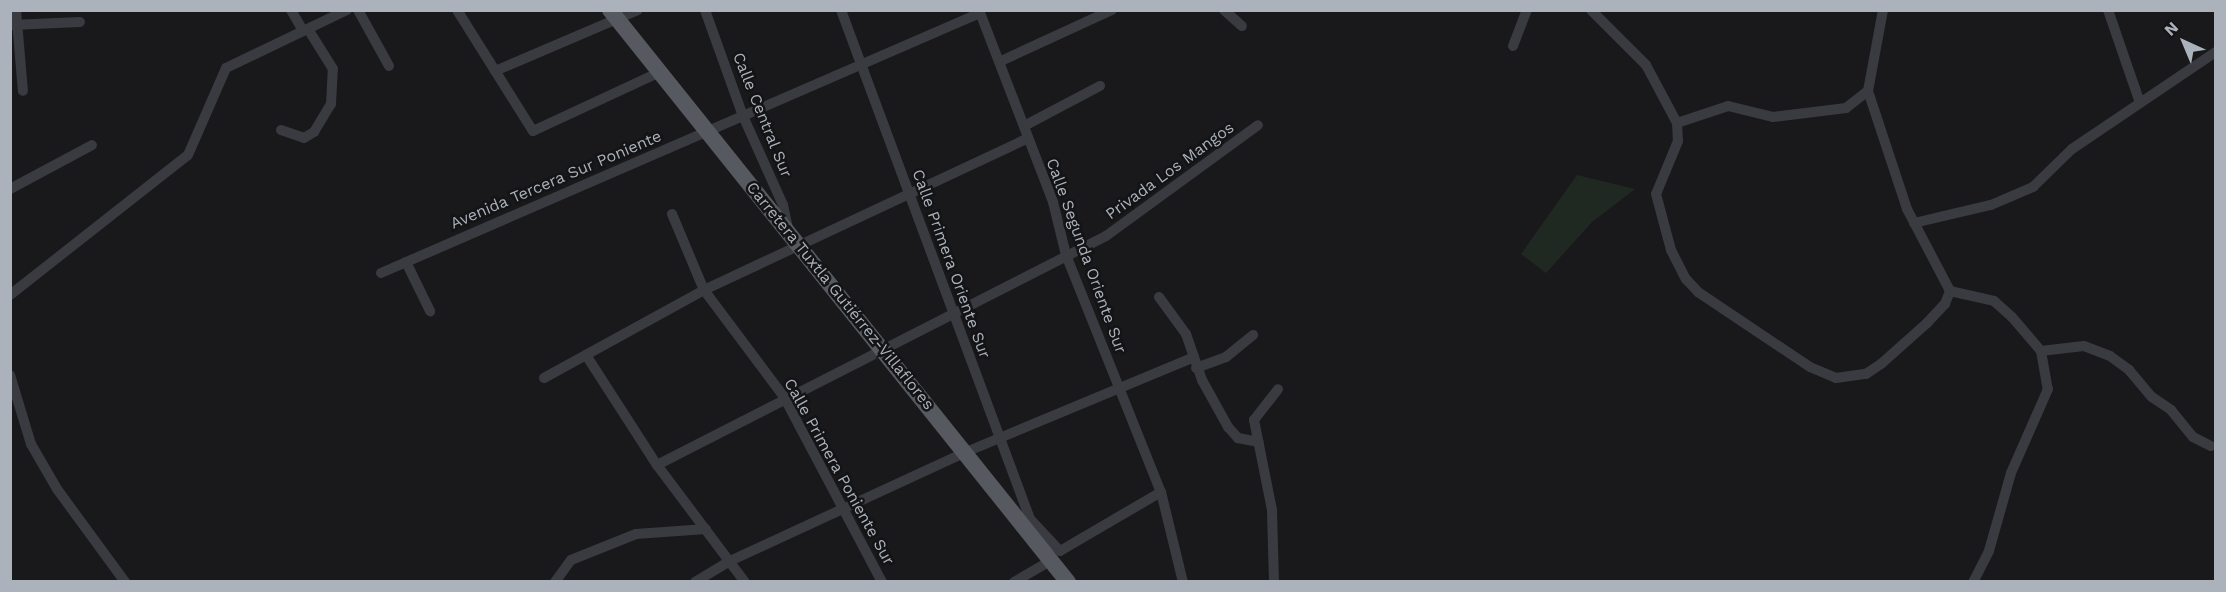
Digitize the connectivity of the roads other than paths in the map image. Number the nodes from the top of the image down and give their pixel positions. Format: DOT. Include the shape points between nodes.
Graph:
graph roads {
  1 [pos="16,10"];
  2 [pos="291,10"];
  3 [pos="347,10"];
  4 [pos="358,10"];
  5 [pos="457,10"];
  6 [pos="638,10"];
  7 [pos="705,10"];
  8 [pos="841,10"];
  9 [pos="1112,10"];
  10 [pos="1224,10"];
  11 [pos="1527,10"];
  12 [pos="1591,10"];
  13 [pos="1883,10"];
  14 [pos="2108,10"];
  15 [pos="979,12"];
  16 [pos="614,15"];
  17 [pos="80,22"];
  18 [pos="14,25"];
  19 [pos="1242,26"];
  20 [pos="305,30"];
  21 [pos="1513,46"];
  22 [pos="2216,52"];
  23 [pos="1001,61"];
  24 [pos="860,64"];
  25 [pos="389,66"];
  26 [pos="495,71"];
  27 [pos="660,72"];
  28 [pos="1100,86"];
  29 [pos="1868,91"];
  30 [pos="23,92"];
  31 [pos="2140,103"];
  32 [pos="743,116"];
  33 [pos="1677,123"];
  34 [pos="1258,125"];
  35 [pos="1024,126"];
  36 [pos="281,130"];
  37 [pos="707,131"];
  38 [pos="1028,138"];
  39 [pos="92,145"];
  40 [pos="774,184"];
  41 [pos="10,189"];
  42 [pos="754,190"];
  43 [pos="909,193"];
  44 [pos="672,214"];
  45 [pos="1914,223"];
  46 [pos="788,232"];
  47 [pos="800,246"];
  48 [pos="1066,255"];
  49 [pos="406,262"];
  50 [pos="381,273"];
  51 [pos="704,291"];
  52 [pos="1950,291"];
  53 [pos="10,295"];
  54 [pos="1159,297"];
  55 [pos="430,311"];
  56 [pos="954,314"];
  57 [pos="1253,335"];
  58 [pos="883,350"];
  59 [pos="2042,351"];
  60 [pos="586,355"];
  61 [pos="1195,362"];
  62 [pos="10,375"];
  63 [pos="544,378"];
  64 [pos="1117,387"];
  65 [pos="1278,389"];
  66 [pos="784,397"];
  67 [pos="998,437"];
  68 [pos="1259,442"];
  69 [pos="2211,446"];
  70 [pos="966,452"];
  71 [pos="657,465"];
  72 [pos="1161,492"];
  73 [pos="842,511"];
  74 [pos="1027,523"];
  75 [pos="706,529"];
  76 [pos="1056,555"];
  77 [pos="730,561"];
  78 [pos="125,582"];
  79 [pos="555,582"];
  80 [pos="695,582"];
  81 [pos="745,582"];
  82 [pos="882,582"];
  83 [pos="1014,582"];
  84 [pos="1068,582"];
  85 [pos="1183,582"];
  86 [pos="1274,582"];
  87 [pos="1973,582"];
  1 -- 18 [label="street"];
  2 -- 20 [label="street"];
  3 -- 20 [label="street"];
  4 -- 25 [label="street"];
  5 -- 26 [label="street"];
  6 -- 16 [label="street"];
  7 -- 32 [label="street, Calle Central Sur"];
  8 -- 24 [label="street, Calle Primera Oriente Sur"];
  9 -- 23 [label="street"];
  10 -- 19 [label="street"];
  11 -- 21 [label="street"];
  12 -- 33 [label="street" via="1646,65"];
  13 -- 29 [label="street"];
  14 -- 31 [label="street"];
  15 -- 23 [label="street, Calle Segunda Oriente Sur"];
  15 -- 24 [label="street, Avenida Tercera Sur Poniente"];
  16 -- 26 [label="street"];
  16 -- 27 [label="main road, Carretera Tuxtla Gutiérrez-Villaflores"];
  17 -- 18 [label="street"];
  18 -- 30 [label="street"];
  20 -- 36 [label="street" via="333,69 331,104 318,126 304,138"];
  20 -- 53 [label="street" via="226,68 188,155"];
  22 -- 31 [label="street"];
  23 -- 35 [label="street, Calle Segunda Oriente Sur"];
  24 -- 32 [label="street, Avenida Tercera Sur Poniente"];
  24 -- 43 [label="street, Calle Primera Oriente Sur"];
  26 -- 27 [label="street" via="533,131"];
  27 -- 37 [label="main road, Carretera Tuxtla Gutiérrez-Villaflores"];
  28 -- 35 [label="street"];
  29 -- 33 [label="street" via="1846,108 1826,113 1773,117 1728,106"];
  29 -- 45 [label="street"];
  31 -- 45 [label="street" via="2072,149 2033,187 1991,205"];
  32 -- 37 [label="street, Avenida Tercera Sur Poniente"];
  32 -- 40 [label="street, Calle Central Sur"];
  33 -- 52 [label="street" via="1678,141 1656,194 1663,230 1686,279 1718,307 1810,367 1836,378 1866,374 1927,323 1945,304"];
  34 -- 48 [label="street, Privada Los Mangos" via="1106,236"];
  35 -- 38 [label="street, Calle Segunda Oriente Sur"];
  37 -- 42 [label="main road, Carretera Tuxtla Gutiérrez-Villaflores"];
  37 -- 49 [label="street, Avenida Tercera Sur Poniente"];
  38 -- 43 [label="street"];
  38 -- 48 [label="street, Calle Segunda Oriente Sur" via="1053,202"];
  39 -- 41 [label="street"];
  40 -- 42 [label="street"];
  40 -- 46 [label="street, Calle Central Sur"];
  42 -- 46 [label="main road, Carretera Tuxtla Gutiérrez-Villaflores"];
  43 -- 47 [label="street"];
  43 -- 56 [label="street, Calle Primera Oriente Sur"];
  44 -- 51 [label="street, Calle Primera Poniente Sur"];
  45 -- 52 [label="street"];
  46 -- 47 [label="main road, Carretera Tuxtla Gutiérrez-Villaflores"];
  47 -- 51 [label="street"];
  47 -- 58 [label="main road, Carretera Tuxtla Gutiérrez-Villaflores"];
  48 -- 56 [label="street, Privada Los Mangos"];
  48 -- 64 [label="street, Calle Segunda Oriente Sur"];
  49 -- 50 [label="street, Avenida Tercera Sur Poniente"];
  49 -- 55 [label="street"];
  51 -- 60 [label="street"];
  51 -- 66 [label="street, Calle Primera Poniente Sur"];
  52 -- 59 [label="street" via="1994,301"];
  54 -- 61 [label="street" via="1186,334"];
  56 -- 58 [label="street, Privada Los Mangos"];
  56 -- 67 [label="street, Calle Primera Oriente Sur"];
  57 -- 61 [label="street" via="1226,357"];
  58 -- 66 [label="street, Privada Los Mangos"];
  58 -- 70 [label="main road, Carretera Tuxtla Gutiérrez-Villaflores"];
  59 -- 69 [label="street" via="2084,346 2110,356 2129,369 2193,437"];
  59 -- 87 [label="street" via="2048,388 2011,472 1989,551"];
  60 -- 63 [label="street"];
  60 -- 71 [label="street"];
  61 -- 64 [label="street"];
  61 -- 68 [label="street" via="1228,427 1238,438"];
  62 -- 78 [label="street" via="31,444 57,489"];
  64 -- 67 [label="street"];
  64 -- 72 [label="street, Calle Segunda Oriente Sur"];
  65 -- 68 [label="street" via="1254,420"];
  66 -- 71 [label="street, Privada Los Mangos"];
  66 -- 73 [label="street, Calle Primera Poniente Sur"];
  67 -- 70 [label="street"];
  67 -- 74 [label="street, Calle Primera Oriente Sur"];
  68 -- 86 [label="street" via="1272,510"];
  70 -- 73 [label="street"];
  70 -- 74 [label="main road, Carretera Tuxtla Gutiérrez-Villaflores"];
  71 -- 75 [label="street"];
  72 -- 76 [label="street"];
  72 -- 85 [label="street, Calle Segunda Oriente Sur"];
  73 -- 77 [label="street"];
  73 -- 82 [label="street, Calle Primera Poniente Sur"];
  74 -- 76 [label="main road, Carretera Tuxtla Gutiérrez-Villaflores"];
  75 -- 77 [label="street"];
  75 -- 79 [label="street" via="636,534 571,560"];
  76 -- 83 [label="street"];
  76 -- 84 [label="main road, Carretera Tuxtla Gutiérrez-Villaflores"];
  77 -- 80 [label="street"];
  77 -- 81 [label="street"];
}
